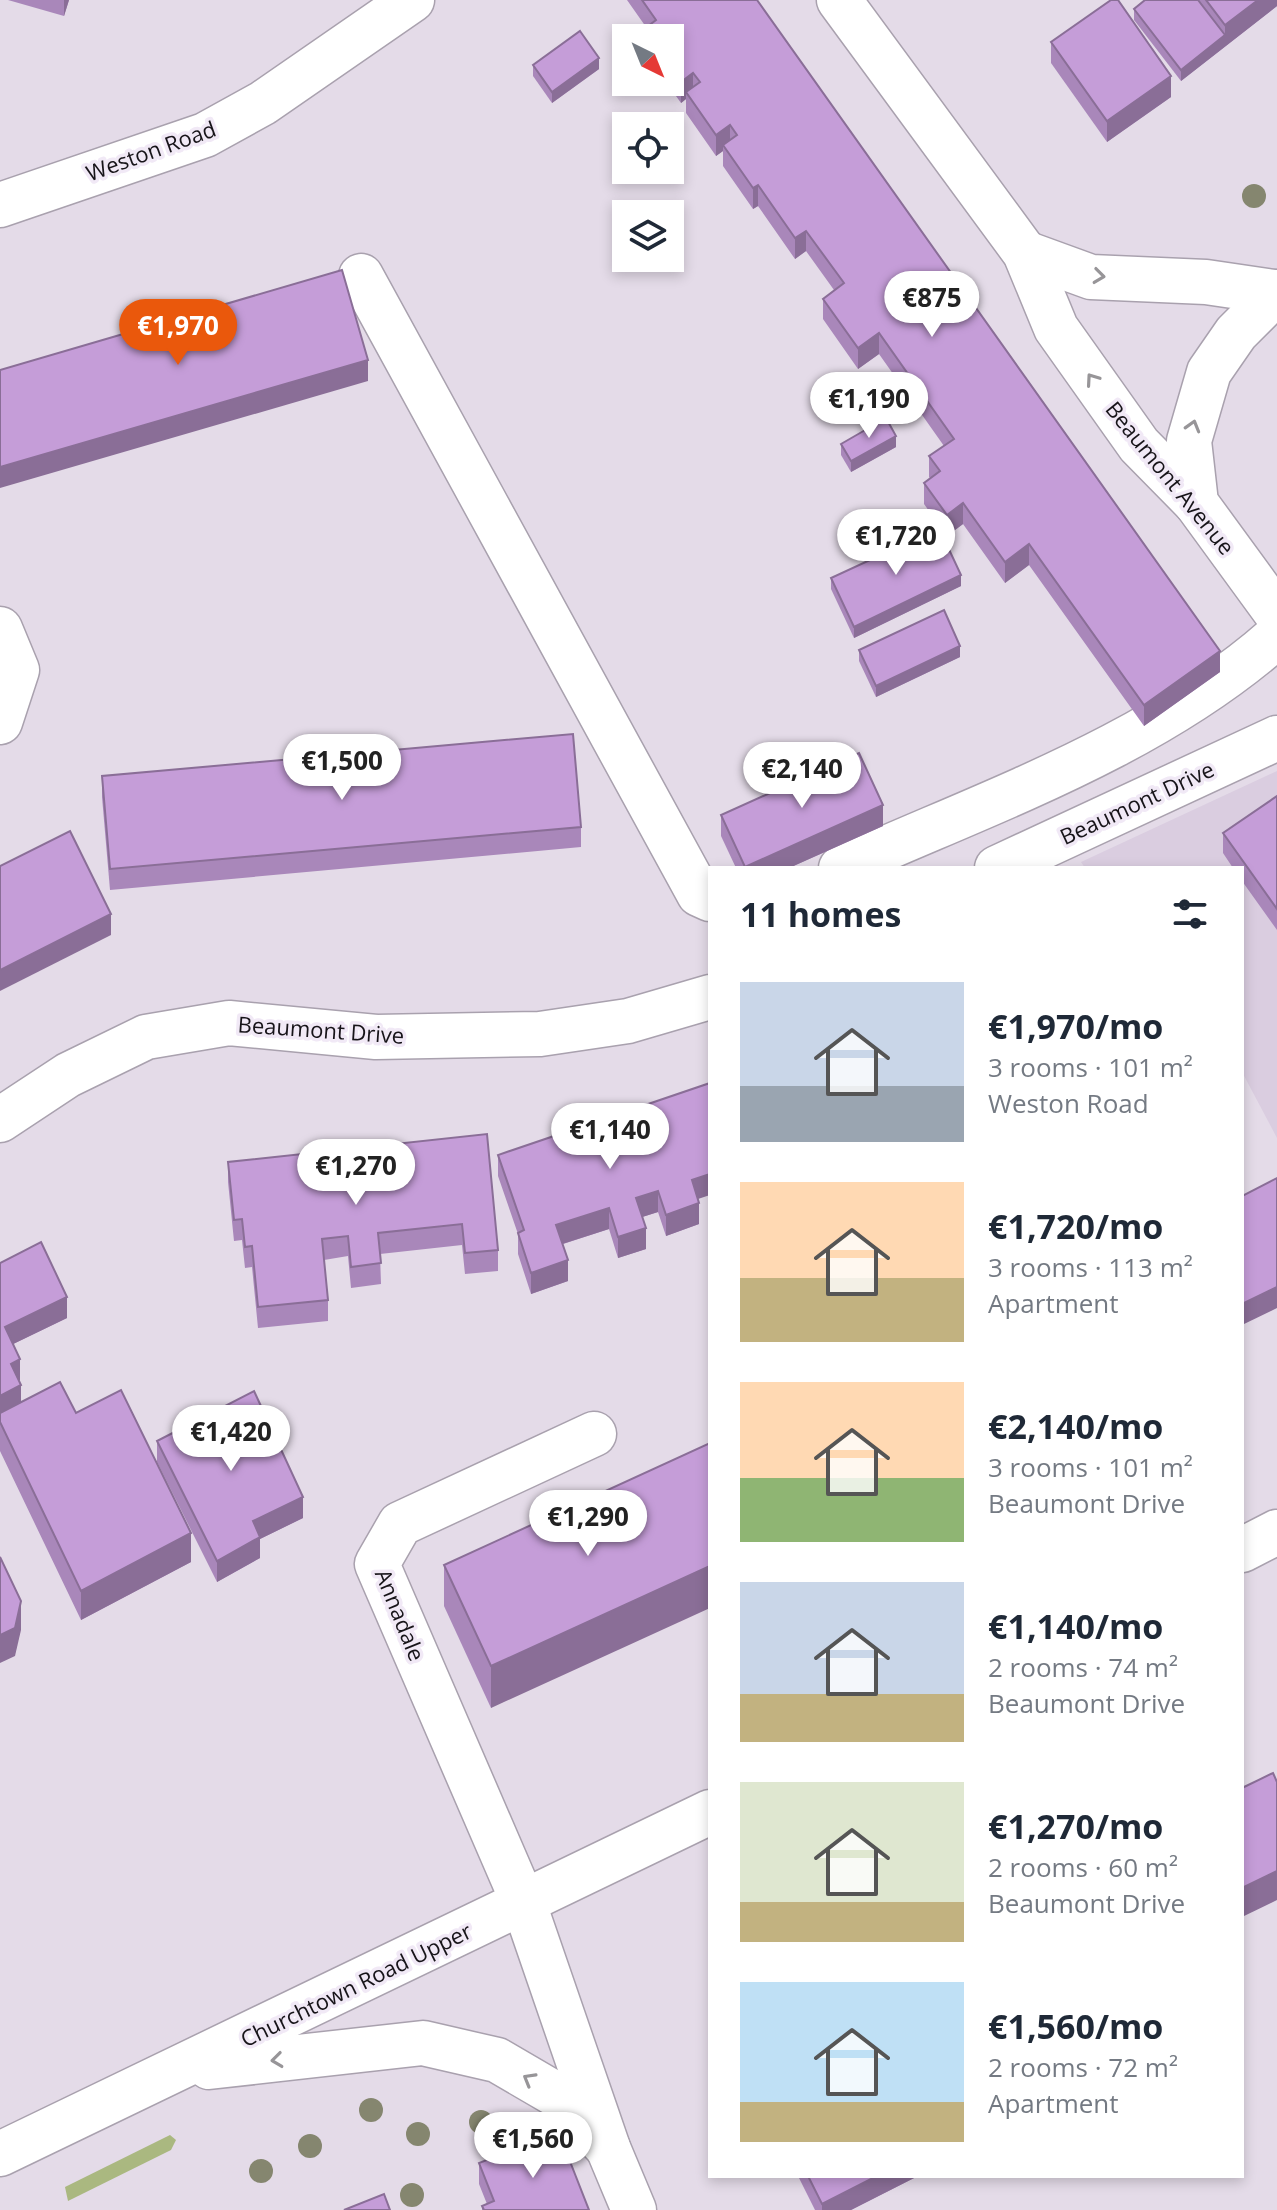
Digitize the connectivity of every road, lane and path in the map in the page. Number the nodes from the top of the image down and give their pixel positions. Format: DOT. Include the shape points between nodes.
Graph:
graph roads {
  1 [pos="412,0"];
  2 [pos="839,0"];
  3 [pos="0,205"];
  4 [pos="1025,253"];
  5 [pos="361,276"];
  6 [pos="1276,292"];
  7 [pos="1196,503"];
  8 [pos="1277,614"];
  9 [pos="0,629"];
  10 [pos="1277,636"];
  11 [pos="0,722"];
  12 [pos="1277,738"];
  13 [pos="845,866"];
  14 [pos="1001,866"];
  15 [pos="708,898"];
  16 [pos="708,998"];
  17 [pos="0,1120"];
  18 [pos="594,1434"];
  19 [pos="1277,1532"];
  20 [pos="1244,1549"];
  21 [pos="708,1813"];
  22 [pos="524,1904"];
  23 [pos="179,2071"];
  24 [pos="608,2148"];
  25 [pos="0,2154"];
  26 [pos="634,2210"];
  1 -- 3 [label="street, Weston Road" via="263,103 205,135"];
  2 -- 4 [label="street, Beaumont Avenue"];
  4 -- 6 [label="street, one-way" via="1091,277 1206,282"];
  7 -- 4 [label="street, Beaumont Avenue, one-way" via="1139,445 1056,328"];
  5 -- 15 [label="street" via="699,894"];
  7 -- 6 [label="street, one-way" via="1189,441 1209,372 1236,333"];
  7 -- 8 [label="street, Beaumont Avenue"];
  9 -- 11 [label="street" via="17,670"];
  10 -- 13 [label="street" via="1146,731"];
  12 -- 14 [label="street, Beaumont Drive"];
  16 -- 17 [label="street, Beaumont Drive" via="628,1021 540,1034 376,1037 229,1023 146,1037 68,1075"];
  18 -- 22 [label="street, Annadale" via="400,1524 377,1564"];
  19 -- 20 [label="street"];
  21 -- 22 [label="street, Churchtown Road Upper"];
  22 -- 23 [label="street, Churchtown Road Upper"];
  22 -- 24 [label="street"];
  24 -- 23 [label="street, one-way" via="557,2095 497,2060 423,2043"];
  23 -- 25 [label="street, Churchtown Road Upper"];
  24 -- 26 [label="street"];
}
